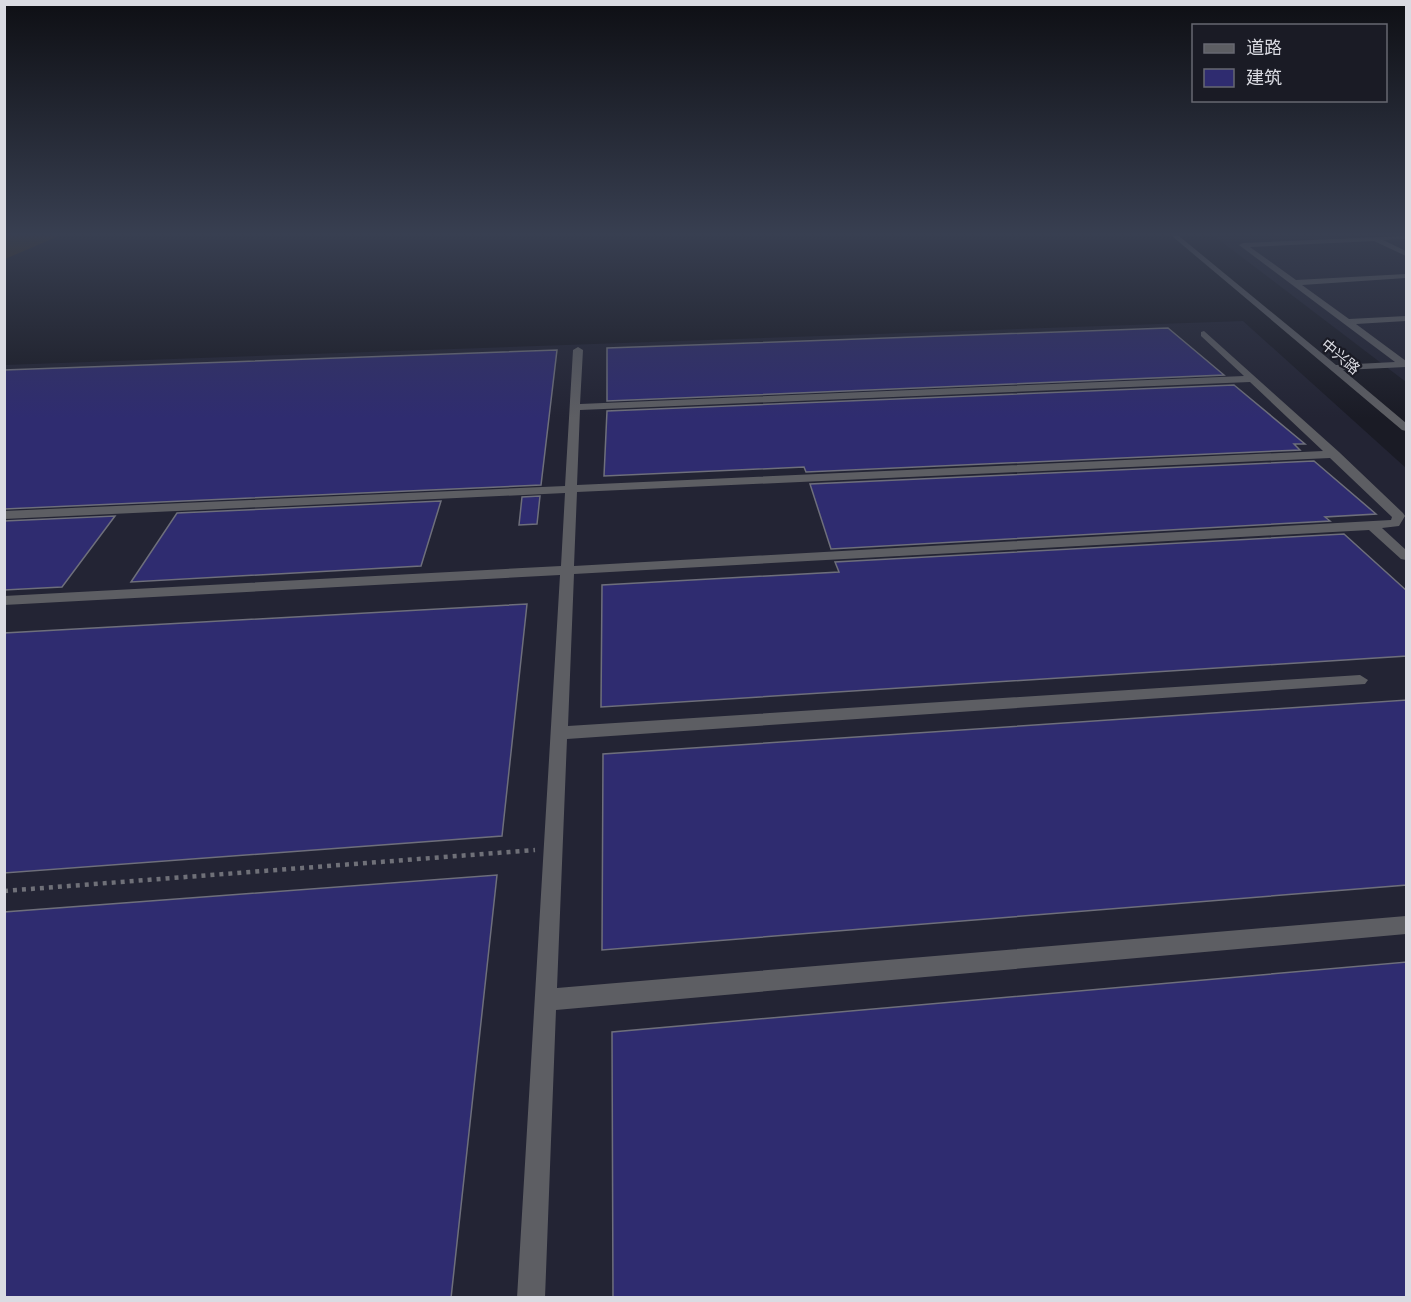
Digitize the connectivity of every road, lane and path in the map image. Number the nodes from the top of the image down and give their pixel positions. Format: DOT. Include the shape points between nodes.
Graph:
graph roads {
  1 [pos="1249,297"];
  2 [pos="1313,297"];
  3 [pos="1407,318"];
  4 [pos="1347,322"];
  5 [pos="1204,334"];
  6 [pos="578,351"];
  7 [pos="1405,364"];
  8 [pos="1335,368"];
  9 [pos="1253,379"];
  10 [pos="575,407"];
  11 [pos="1407,428"];
  12 [pos="1335,454"];
  13 [pos="572,489"];
  14 [pos="4,515"];
  15 [pos="1372,526"];
  16 [pos="1407,556"];
  17 [pos="567,570"];
  18 [pos="4,601"];
  19 [pos="1360,680"];
  20 [pos="559,733"];
  21 [pos="553,849"];
  22 [pos="4,891"];
  23 [pos="1407,925"];
  24 [pos="546,1000"];
  25 [pos="531,1298"];
  1 -- 8 [label="street, 中兴路"];
  2 -- 4 [label="street"];
  3 -- 4 [label="street"];
  4 -- 7 [label="street"];
  5 -- 9 [label="street"];
  6 -- 10 [label="street"];
  7 -- 8 [label="street"];
  8 -- 11 [label="street, 中兴路"];
  9 -- 10 [label="street"];
  9 -- 12 [label="street"];
  10 -- 13 [label="street"];
  12 -- 13 [label="street"];
  12 -- 15 [label="street" via="1399,516 1395,523"];
  13 -- 14 [label="street"];
  13 -- 17 [label="street"];
  15 -- 16 [label="street"];
  15 -- 17 [label="street"];
  17 -- 18 [label="street"];
  17 -- 20 [label="street"];
  19 -- 20 [label="street"];
  20 -- 21 [label="street"];
  21 -- 22 [label="path"];
  21 -- 24 [label="street"];
  23 -- 24 [label="street"];
  24 -- 25 [label="street"];
}
